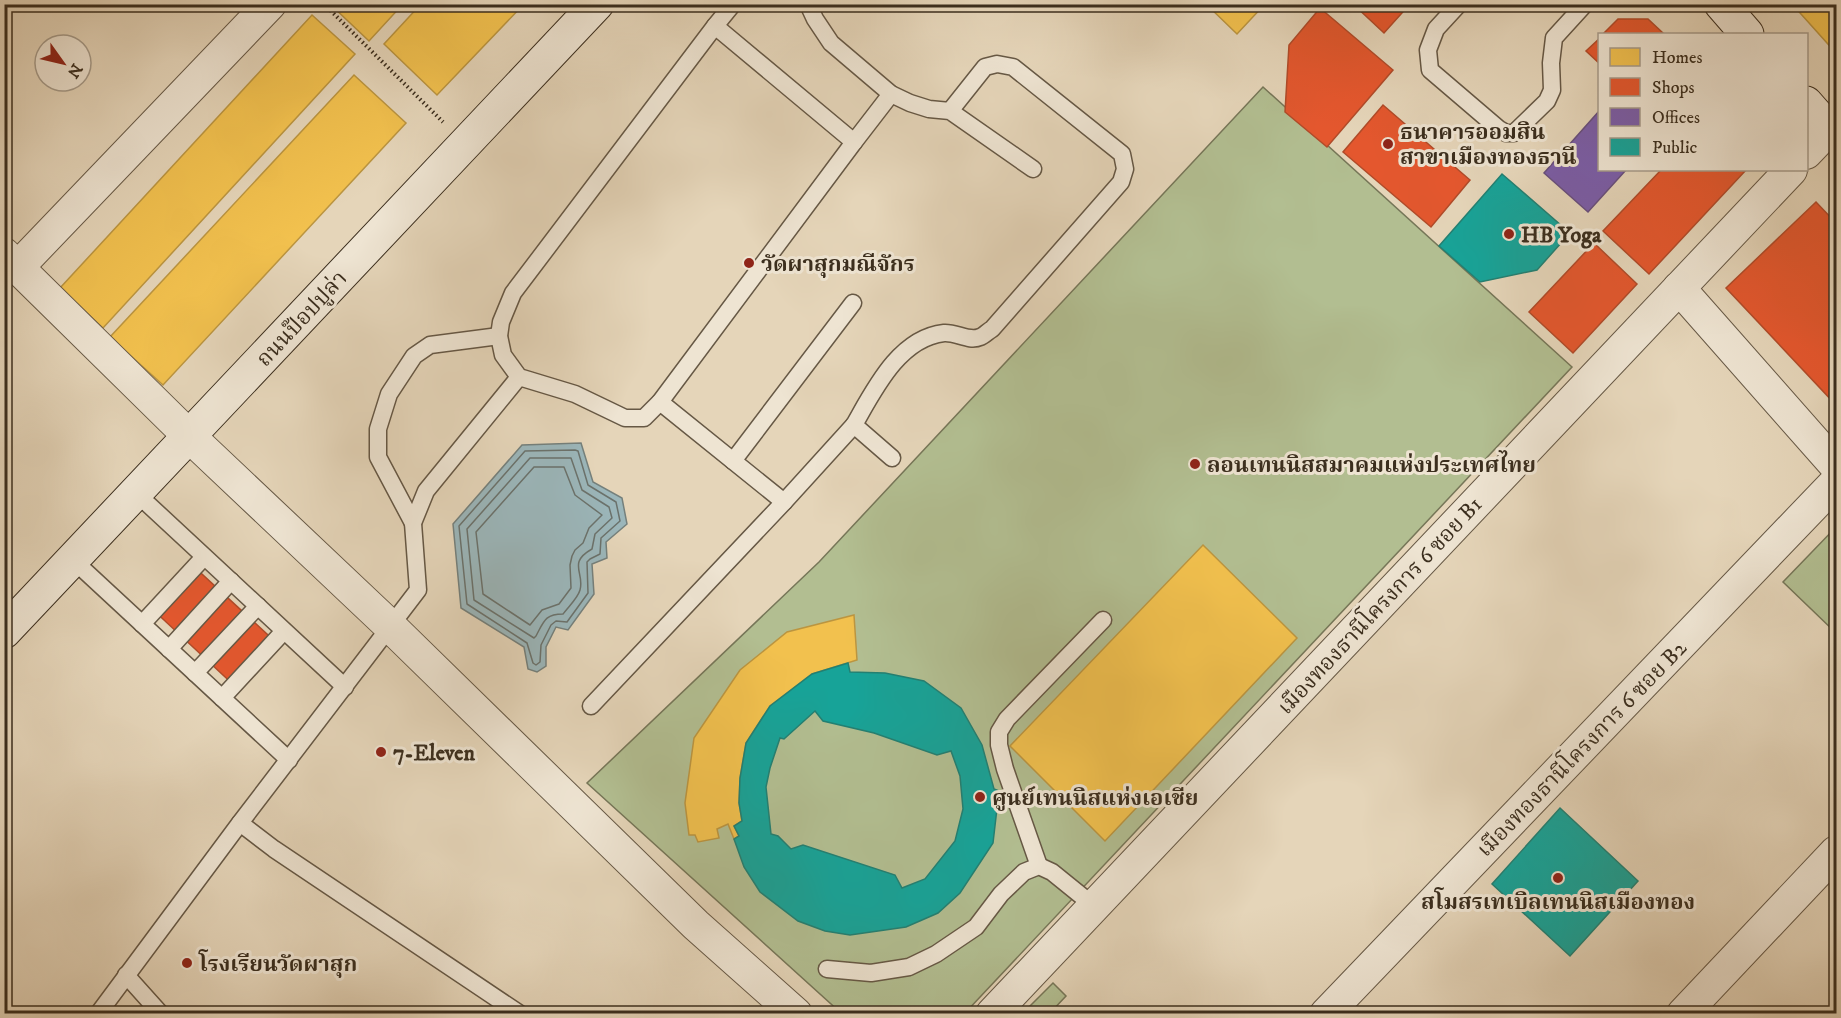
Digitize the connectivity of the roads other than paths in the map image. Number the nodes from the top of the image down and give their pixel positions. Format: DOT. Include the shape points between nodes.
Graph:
graph roads {
  1 [pos="270,4"];
  2 [pos="597,4"];
  3 [pos="733,4"];
  4 [pos="808,4"];
  5 [pos="1459,4"];
  6 [pos="1585,4"];
  7 [pos="1721,4"];
  8 [pos="715,26"];
  9 [pos="1746,33"];
  10 [pos="891,94"];
  11 [pos="1808,105"];
  12 [pos="950,111"];
  13 [pos="1833,133"];
  14 [pos="854,142"];
  15 [pos="1808,152"];
  16 [pos="1033,169"];
  17 [pos="1790,171"];
  18 [pos="11,260"];
  19 [pos="1679,288"];
  20 [pos="853,303"];
  21 [pos="499,336"];
  22 [pos="519,376"];
  23 [pos="660,402"];
  24 [pos="854,425"];
  25 [pos="189,436"];
  26 [pos="892,458"];
  27 [pos="733,461"];
  28 [pos="1836,466"];
  29 [pos="1836,482"];
  30 [pos="136,493"];
  31 [pos="784,502"];
  32 [pos="413,523"];
  33 [pos="204,557"];
  34 [pos="72,560"];
  35 [pos="231,581"];
  36 [pos="258,606"];
  37 [pos="1103,620"];
  38 [pos="142,624"];
  39 [pos="390,626"];
  40 [pos="284,631"];
  41 [pos="4,632"];
  42 [pos="169,649"];
  43 [pos="195,673"];
  44 [pos="345,687"];
  45 [pos="222,698"];
  46 [pos="591,706"];
  47 [pos="289,760"];
  48 [pos="240,823"];
  49 [pos="1836,852"];
  50 [pos="1039,866"];
  51 [pos="1094,906"];
  52 [pos="827,969"];
  53 [pos="126,975"];
  54 [pos="98,1014"];
  55 [pos="161,1014"];
  56 [pos="520,1014"];
  57 [pos="796,1014"];
  58 [pos="992,1014"];
  59 [pos="1326,1014"];
  60 [pos="1683,1014"];
  1 -- 18 [label="street"];
  2 -- 25 [label="street, ถนนป๊อปปูล่า"];
  3 -- 8 [label="lane"];
  4 -- 10 [label="lane" via="831,43"];
  5 -- 6 [label="lane" via="1436,29 1428,50 1430,70 1499,129 1514,133 1547,101 1552,90 1554,38"];
  7 -- 9 [label="street"];
  8 -- 14 [label="lane"];
  8 -- 21 [label="lane" via="513,293"];
  10 -- 12 [label="lane" via="929,109"];
  10 -- 14 [label="lane"];
  11 -- 13 [label="street"];
  12 -- 16 [label="lane"];
  12 -- 24 [label="lane" via="985,67 1013,67 1122,154 1125,169 1121,182 992,329 980,338 946,333 924,338 894,362"];
  13 -- 15 [label="street"];
  14 -- 23 [label="lane"];
  17 -- 19 [label="street, เมืองทองธานีโครงการ 6 ซอย B1"];
  18 -- 25 [label="street"];
  19 -- 28 [label="street"];
  19 -- 51 [label="street, เมืองทองธานีโครงการ 6 ซอย B1"];
  20 -- 27 [label="lane"];
  21 -- 22 [label="lane" via="503,355"];
  21 -- 32 [label="lane" via="430,345 414,356 389,394 378,429 378,457"];
  22 -- 23 [label="lane" via="575,394 625,418 644,418"];
  22 -- 32 [label="lane" via="426,491"];
  23 -- 27 [label="lane"];
  24 -- 26 [label="lane"];
  24 -- 31 [label="lane"];
  25 -- 30 [label="street, ถนนป๊อปปูล่า"];
  25 -- 39 [label="street"];
  27 -- 31 [label="lane"];
  29 -- 59 [label="street, เมืองทองธานีโครงการ 6 ซอย B2"];
  30 -- 33 [label="lane"];
  30 -- 34 [label="street, ถนนป๊อปปูล่า"];
  31 -- 46 [label="lane"];
  32 -- 39 [label="lane" via="418,590"];
  33 -- 35 [label="lane"];
  33 -- 38 [label="lane"];
  34 -- 38 [label="lane"];
  34 -- 41 [label="street, ถนนป๊อปปูล่า"];
  35 -- 36 [label="lane"];
  35 -- 42 [label="lane"];
  36 -- 40 [label="lane"];
  36 -- 43 [label="lane"];
  37 -- 50 [label="lane" via="999,732 1005,769"];
  38 -- 42 [label="lane"];
  39 -- 44 [label="lane"];
  39 -- 57 [label="street" via="696,925"];
  40 -- 44 [label="lane"];
  40 -- 45 [label="lane"];
  42 -- 43 [label="lane"];
  43 -- 45 [label="lane"];
  44 -- 47 [label="lane"];
  45 -- 47 [label="lane"];
  47 -- 48 [label="lane"];
  48 -- 53 [label="lane"];
  48 -- 56 [label="lane"];
  49 -- 60 [label="street"];
  50 -- 51 [label="lane"];
  50 -- 52 [label="lane" via="1023,872 976,927 936,954 909,967 871,973"];
  51 -- 58 [label="street, เมืองทองธานีโครงการ 6 ซอย B1"];
  53 -- 54 [label="lane"];
  53 -- 55 [label="lane"];
}
